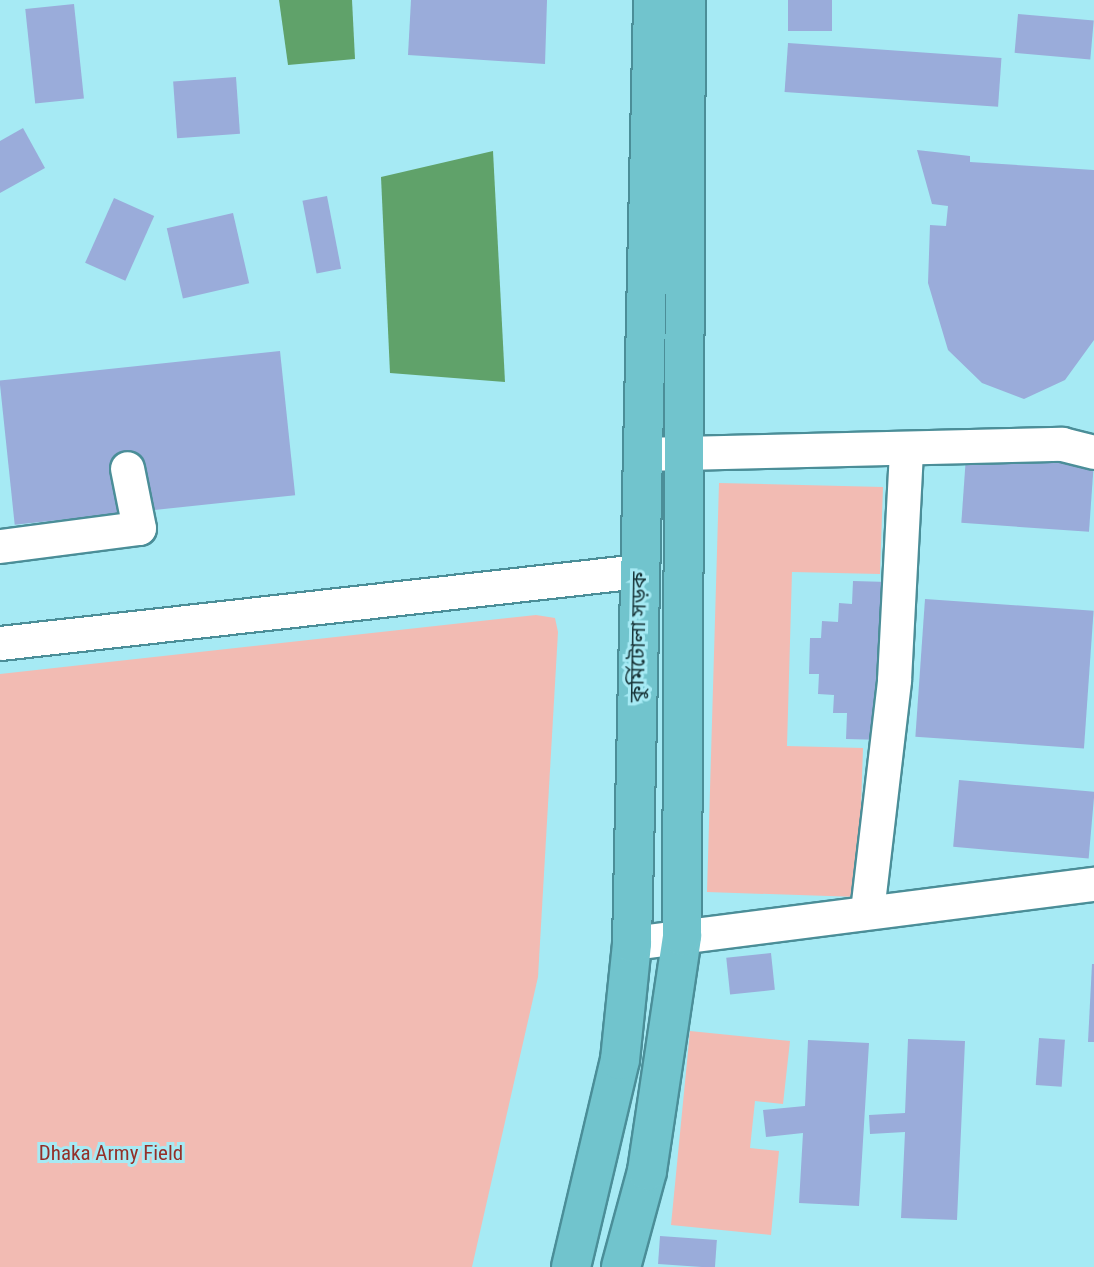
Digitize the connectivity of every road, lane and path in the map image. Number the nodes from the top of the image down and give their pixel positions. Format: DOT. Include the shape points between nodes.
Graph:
graph roads {
  1 [pos="653,0"];
  2 [pos="686,0"];
  3 [pos="906,447"];
  4 [pos="1094,452"];
  5 [pos="685,453"];
  6 [pos="642,454"];
  7 [pos="127,468"];
  8 [pos="0,546"];
  9 [pos="639,571"];
  10 [pos="0,643"];
  11 [pos="1094,884"];
  12 [pos="867,911"];
  13 [pos="682,936"];
  14 [pos="632,943"];
  15 [pos="571,1267"];
  16 [pos="621,1267"];
  1 -- 6 [label="main road, কুর্মিটোলা সড়ক"];
  2 -- 5 [label="main road"];
  3 -- 4 [label="street" via="1062,444"];
  3 -- 5 [label="street"];
  3 -- 12 [label="street" via="894,680"];
  5 -- 6 [label="street"];
  5 -- 13 [label="main road"];
  6 -- 9 [label="main road, কুর্মিটোলা সড়ক"];
  7 -- 8 [label="street" via="139,528"];
  9 -- 10 [label="street"];
  9 -- 14 [label="main road, কুর্মিটোলা সড়ক"];
  11 -- 12 [label="street"];
  12 -- 13 [label="street"];
  13 -- 14 [label="street"];
  13 -- 16 [label="main road" via="647,1171"];
  14 -- 15 [label="main road, কুর্মিটোলা সড়ক" via="620,1060"];
}
